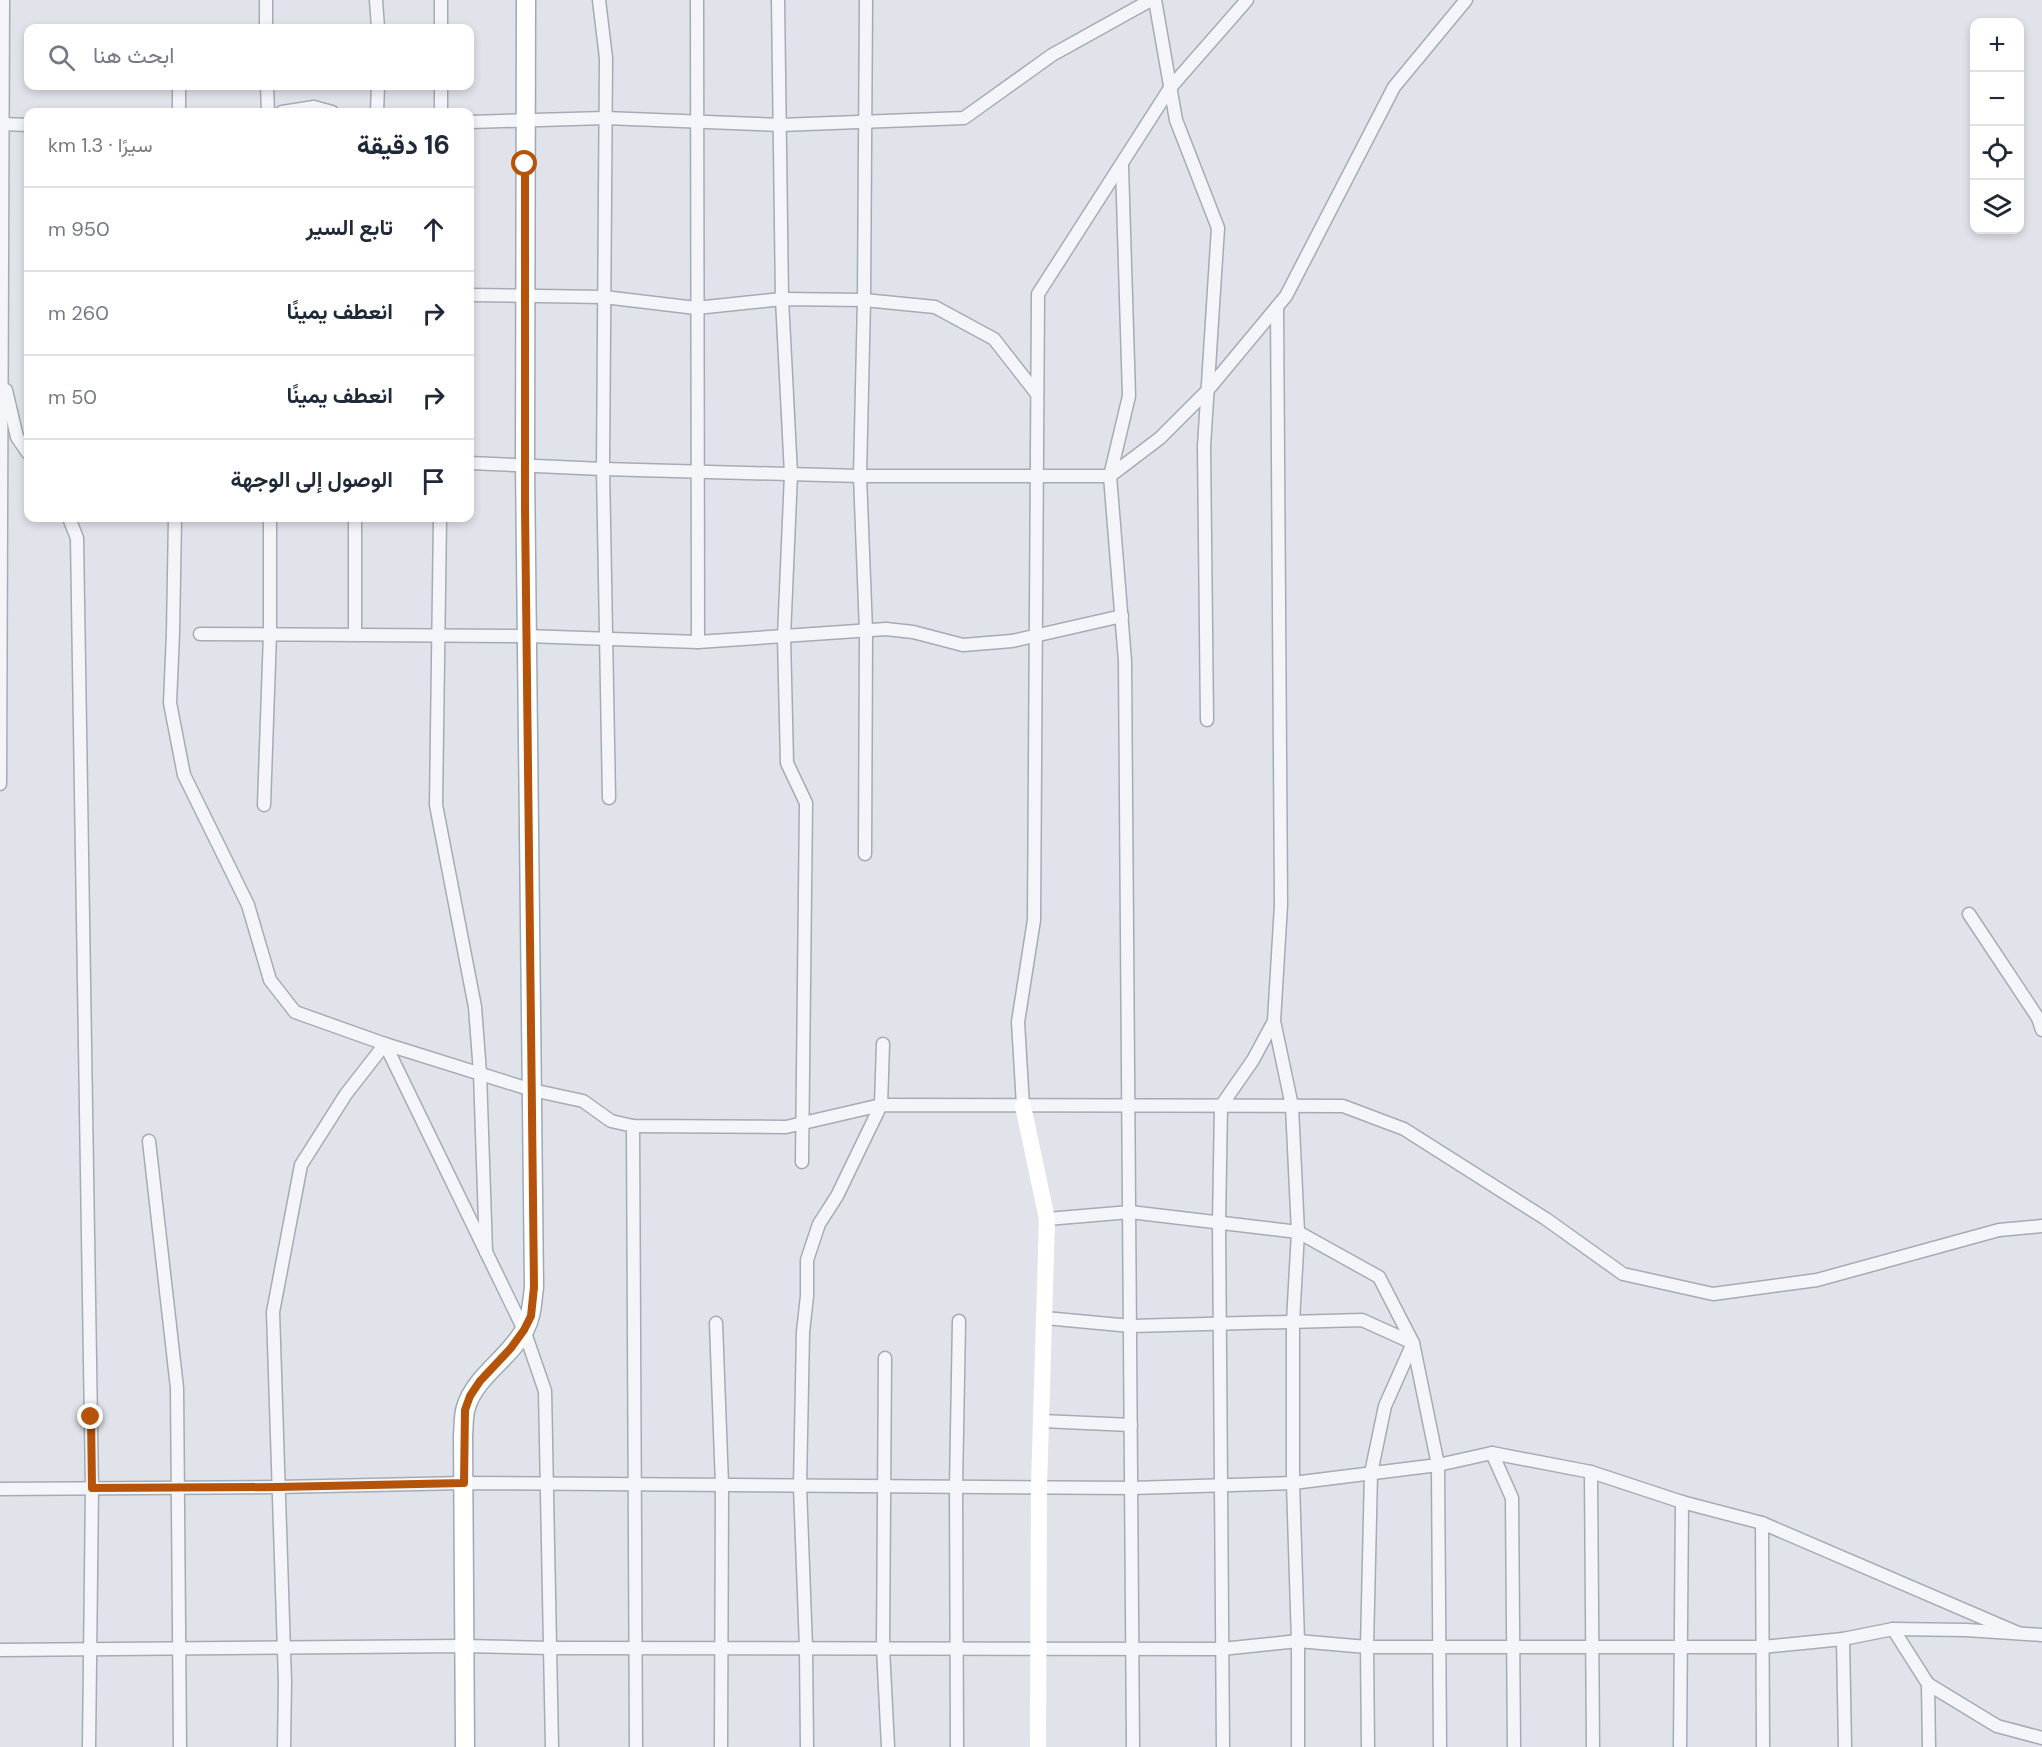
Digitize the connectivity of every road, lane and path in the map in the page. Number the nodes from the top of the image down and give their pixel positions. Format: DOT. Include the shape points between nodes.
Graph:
graph roads {
  1 [pos="3,0"];
  2 [pos="266,0"];
  3 [pos="376,0"];
  4 [pos="441,0"];
  5 [pos="526,0"];
  6 [pos="598,0"];
  7 [pos="697,0"];
  8 [pos="778,0"];
  9 [pos="866,0"];
  10 [pos="1153,0"];
  11 [pos="1247,0"];
  12 [pos="1467,0"];
  13 [pos="266,24"];
  14 [pos="378,24"];
  15 [pos="441,24"];
  16 [pos="1170,88"];
  17 [pos="179,90"];
  18 [pos="267,90"];
  19 [pos="378,90"];
  20 [pos="441,90"];
  21 [pos="179,108"];
  22 [pos="268,108"];
  23 [pos="377,108"];
  24 [pos="441,108"];
  25 [pos="605,118"];
  26 [pos="525,120"];
  27 [pos="865,121"];
  28 [pos="474,122"];
  29 [pos="696,122"];
  30 [pos="2,124"];
  31 [pos="24,125"];
  32 [pos="780,125"];
  33 [pos="1122,166"];
  34 [pos="474,295"];
  35 [pos="525,295"];
  36 [pos="604,297"];
  37 [pos="782,299"];
  38 [pos="864,300"];
  39 [pos="1277,307"];
  40 [pos="696,308"];
  41 [pos="2,372"];
  42 [pos="1207,391"];
  43 [pos="1037,394"];
  44 [pos="24,447"];
  45 [pos="474,463"];
  46 [pos="525,465"];
  47 [pos="603,469"];
  48 [pos="696,471"];
  49 [pos="790,474"];
  50 [pos="860,476"];
  51 [pos="1036,476"];
  52 [pos="1110,476"];
  53 [pos="71,522"];
  54 [pos="175,522"];
  55 [pos="270,522"];
  56 [pos="355,522"];
  57 [pos="440,522"];
  58 [pos="1122,616"];
  59 [pos="866,630"];
  60 [pos="200,634"];
  61 [pos="270,634"];
  62 [pos="355,634"];
  63 [pos="439,636"];
  64 [pos="526,636"];
  65 [pos="1036,636"];
  66 [pos="784,637"];
  67 [pos="606,638"];
  68 [pos="698,642"];
  69 [pos="1207,720"];
  70 [pos="0,784"];
  71 [pos="609,798"];
  72 [pos="264,805"];
  73 [pos="865,854"];
  74 [pos="1969,914"];
  75 [pos="1274,1021"];
  76 [pos="2042,1030"];
  77 [pos="386,1044"];
  78 [pos="883,1044"];
  79 [pos="480,1073"];
  80 [pos="532,1089"];
  81 [pos="881,1105"];
  82 [pos="1023,1106"];
  83 [pos="1130,1106"];
  84 [pos="1221,1106"];
  85 [pos="1292,1106"];
  86 [pos="803,1124"];
  87 [pos="633,1126"];
  88 [pos="150,1141"];
  89 [pos="802,1162"];
  90 [pos="1130,1212"];
  91 [pos="1047,1219"];
  92 [pos="1219,1223"];
  93 [pos="2042,1226"];
  94 [pos="1298,1232"];
  95 [pos="486,1252"];
  96 [pos="1045,1318"];
  97 [pos="959,1321"];
  98 [pos="1293,1322"];
  99 [pos="716,1323"];
  100 [pos="1219,1323"];
  101 [pos="1131,1326"];
  102 [pos="524,1330"];
  103 [pos="1413,1343"];
  104 [pos="885,1358"];
  105 [pos="1042,1420"];
  106 [pos="1131,1425"];
  107 [pos="1492,1453"];
  108 [pos="1438,1465"];
  109 [pos="1590,1472"];
  110 [pos="1371,1473"];
  111 [pos="464,1483"];
  112 [pos="1293,1483"];
  113 [pos="547,1484"];
  114 [pos="636,1484"];
  115 [pos="722,1485"];
  116 [pos="1221,1485"];
  117 [pos="800,1486"];
  118 [pos="885,1486"];
  119 [pos="278,1487"];
  120 [pos="956,1487"];
  121 [pos="1039,1487"];
  122 [pos="92,1488"];
  123 [pos="178,1488"];
  124 [pos="1132,1488"];
  125 [pos="0,1489"];
  126 [pos="1682,1502"];
  127 [pos="1762,1523"];
  128 [pos="1893,1629"];
  129 [pos="2018,1633"];
  130 [pos="2042,1635"];
  131 [pos="1843,1639"];
  132 [pos="1298,1641"];
  133 [pos="464,1646"];
  134 [pos="1513,1646"];
  135 [pos="1592,1646"];
  136 [pos="1367,1647"];
  137 [pos="1439,1647"];
  138 [pos="1681,1647"];
  139 [pos="1763,1647"];
  140 [pos="550,1648"];
  141 [pos="634,1648"];
  142 [pos="720,1648"];
  143 [pos="806,1648"];
  144 [pos="883,1648"];
  145 [pos="957,1648"];
  146 [pos="1039,1648"];
  147 [pos="1133,1648"];
  148 [pos="179,1649"];
  149 [pos="284,1649"];
  150 [pos="1222,1649"];
  151 [pos="0,1650"];
  152 [pos="90,1650"];
  153 [pos="1928,1684"];
  154 [pos="2042,1738"];
  155 [pos="89,1747"];
  156 [pos="180,1747"];
  157 [pos="284,1747"];
  158 [pos="465,1747"];
  159 [pos="552,1747"];
  160 [pos="636,1747"];
  161 [pos="721,1747"];
  162 [pos="807,1747"];
  163 [pos="888,1747"];
  164 [pos="957,1747"];
  165 [pos="1038,1747"];
  166 [pos="1133,1747"];
  167 [pos="1223,1747"];
  168 [pos="1298,1747"];
  169 [pos="1368,1747"];
  170 [pos="1440,1747"];
  171 [pos="1514,1747"];
  172 [pos="1593,1747"];
  173 [pos="1680,1747"];
  174 [pos="1763,1747"];
  175 [pos="1845,1747"];
  176 [pos="1929,1747"];
  1 -- 30 [label="street"];
  2 -- 13 [label="street"];
  3 -- 14 [label="street"];
  4 -- 15 [label="street"];
  5 -- 26 [label="main road"];
  6 -- 25 [label="street" via="606,58"];
  7 -- 29 [label="street"];
  8 -- 32 [label="street"];
  9 -- 27 [label="street"];
  10 -- 16 [label="street"];
  10 -- 27 [label="street" via="1052,55 964,118"];
  11 -- 16 [label="street"];
  12 -- 39 [label="street" via="1394,87"];
  16 -- 33 [label="street"];
  16 -- 42 [label="street" via="1176,120 1218,228"];
  17 -- 21 [label="street"];
  18 -- 22 [label="street"];
  19 -- 23 [label="street"];
  20 -- 24 [label="street"];
  25 -- 26 [label="street"];
  25 -- 29 [label="street"];
  25 -- 36 [label="street"];
  26 -- 28 [label="street"];
  26 -- 35 [label="main road"];
  27 -- 32 [label="street"];
  27 -- 38 [label="street"];
  29 -- 32 [label="street"];
  29 -- 40 [label="street"];
  30 -- 31 [label="street"];
  30 -- 41 [label="street"];
  32 -- 37 [label="street"];
  33 -- 43 [label="street" via="1038,294"];
  33 -- 52 [label="street" via="1129,396"];
  34 -- 35 [label="street"];
  35 -- 36 [label="street"];
  35 -- 46 [label="main road"];
  36 -- 40 [label="street"];
  36 -- 47 [label="street"];
  37 -- 38 [label="street"];
  37 -- 40 [label="street"];
  37 -- 49 [label="street"];
  38 -- 43 [label="street" via="935,307 994,339"];
  38 -- 50 [label="street"];
  39 -- 42 [label="street"];
  39 -- 75 [label="street" via="1281,905"];
  40 -- 48 [label="street"];
  41 -- 44 [label="street" via="17,437"];
  41 -- 70 [label="street"];
  42 -- 52 [label="street" via="1160,438"];
  42 -- 69 [label="street"];
  43 -- 51 [label="street"];
  45 -- 46 [label="street"];
  46 -- 47 [label="street"];
  46 -- 64 [label="main road"];
  47 -- 48 [label="street"];
  47 -- 67 [label="street"];
  48 -- 49 [label="street"];
  48 -- 68 [label="street"];
  49 -- 50 [label="street"];
  49 -- 66 [label="street"];
  50 -- 51 [label="street"];
  50 -- 59 [label="street"];
  51 -- 52 [label="street"];
  51 -- 65 [label="street"];
  52 -- 58 [label="street"];
  53 -- 122 [label="street" via="77,538"];
  54 -- 77 [label="street" via="170,703 184,775 248,905 270,980 295,1012"];
  55 -- 61 [label="street"];
  56 -- 62 [label="street"];
  57 -- 63 [label="street"];
  58 -- 65 [label="street"];
  58 -- 83 [label="street"];
  59 -- 65 [label="street" via="913,632 963,645"];
  59 -- 66 [label="street"];
  59 -- 73 [label="street"];
  60 -- 61 [label="street"];
  61 -- 62 [label="street"];
  61 -- 72 [label="street"];
  62 -- 63 [label="street"];
  63 -- 64 [label="street"];
  63 -- 79 [label="street" via="436,805 475,1007"];
  64 -- 67 [label="street"];
  64 -- 80 [label="main road"];
  65 -- 82 [label="street" via="1035,920 1018,1022"];
  66 -- 68 [label="street"];
  66 -- 86 [label="street" via="787,763 806,803"];
  67 -- 68 [label="street"];
  67 -- 71 [label="street"];
  74 -- 76 [label="street" via="2038,1018"];
  75 -- 84 [label="street"];
  75 -- 85 [label="street"];
  77 -- 79 [label="street"];
  77 -- 95 [label="street"];
  77 -- 119 [label="street" via="346,1094 301,1165 273,1312"];
  78 -- 81 [label="street"];
  79 -- 80 [label="street"];
  79 -- 95 [label="street"];
  80 -- 87 [label="street" via="584,1101 611,1121"];
  80 -- 102 [label="main road" via="534,1287 531,1316"];
  81 -- 82 [label="street"];
  81 -- 86 [label="street"];
  81 -- 117 [label="street" via="837,1196 819,1224 807,1260"];
  82 -- 83 [label="street"];
  82 -- 91 [label="street"];
  83 -- 84 [label="street"];
  83 -- 90 [label="street"];
  84 -- 85 [label="street"];
  84 -- 92 [label="street"];
  85 -- 93 [label="street" via="1343,1106 1404,1129 1546,1219 1623,1275 1713,1294 1817,1280 1999,1230"];
  85 -- 94 [label="street"];
  86 -- 87 [label="street" via="786,1128"];
  86 -- 89 [label="street"];
  87 -- 114 [label="street"];
  88 -- 123 [label="street" via="177,1388"];
  90 -- 91 [label="street"];
  90 -- 92 [label="street"];
  90 -- 101 [label="street"];
  91 -- 96 [label="street"];
  92 -- 94 [label="street"];
  92 -- 100 [label="street"];
  94 -- 98 [label="street"];
  94 -- 103 [label="street" via="1379,1277"];
  95 -- 102 [label="street"];
  96 -- 101 [label="street"];
  96 -- 105 [label="street"];
  97 -- 120 [label="street"];
  98 -- 100 [label="street"];
  98 -- 103 [label="street" via="1362,1320"];
  98 -- 112 [label="street"];
  99 -- 115 [label="street"];
  100 -- 101 [label="street"];
  100 -- 116 [label="street"];
  101 -- 106 [label="street"];
  102 -- 111 [label="main road" via="470,1396 465,1410"];
  102 -- 113 [label="street" via="544,1391"];
  103 -- 108 [label="street"];
  103 -- 110 [label="street" via="1386,1406"];
  104 -- 118 [label="street"];
  105 -- 106 [label="street"];
  105 -- 121 [label="street"];
  106 -- 124 [label="street"];
  107 -- 108 [label="street"];
  107 -- 109 [label="street"];
  107 -- 134 [label="street" via="1512,1498"];
  108 -- 110 [label="street"];
  108 -- 137 [label="street"];
  109 -- 126 [label="street"];
  109 -- 135 [label="street"];
  110 -- 112 [label="street"];
  110 -- 136 [label="street"];
  111 -- 113 [label="street"];
  111 -- 119 [label="street"];
  111 -- 133 [label="main road"];
  112 -- 116 [label="street"];
  112 -- 132 [label="street"];
  113 -- 114 [label="street"];
  113 -- 140 [label="street"];
  114 -- 115 [label="street"];
  114 -- 141 [label="street"];
  115 -- 117 [label="street"];
  115 -- 142 [label="street"];
  116 -- 124 [label="street"];
  116 -- 150 [label="street"];
  117 -- 118 [label="street"];
  117 -- 143 [label="street"];
  118 -- 120 [label="street"];
  118 -- 144 [label="street"];
  119 -- 123 [label="street"];
  119 -- 149 [label="street"];
  120 -- 121 [label="street"];
  120 -- 145 [label="street"];
  121 -- 124 [label="street"];
  121 -- 146 [label="street"];
  122 -- 123 [label="street"];
  122 -- 125 [label="street"];
  122 -- 152 [label="street"];
  123 -- 148 [label="street"];
  124 -- 147 [label="street"];
  126 -- 127 [label="street"];
  126 -- 138 [label="street"];
  127 -- 129 [label="street"];
  127 -- 139 [label="street"];
  128 -- 129 [label="street"];
  128 -- 131 [label="street"];
  128 -- 153 [label="street"];
  129 -- 130 [label="street"];
  131 -- 139 [label="street"];
  131 -- 175 [label="street"];
  132 -- 136 [label="street"];
  132 -- 150 [label="street"];
  132 -- 168 [label="street"];
  133 -- 140 [label="street"];
  133 -- 149 [label="street"];
  133 -- 158 [label="main road"];
  134 -- 135 [label="street"];
  134 -- 137 [label="street"];
  134 -- 171 [label="street"];
  135 -- 138 [label="street"];
  135 -- 172 [label="street"];
  136 -- 137 [label="street"];
  136 -- 169 [label="street"];
  137 -- 170 [label="street"];
  138 -- 139 [label="street"];
  138 -- 173 [label="street"];
  139 -- 174 [label="street"];
  140 -- 141 [label="street"];
  140 -- 159 [label="street"];
  141 -- 142 [label="street"];
  141 -- 160 [label="street"];
  142 -- 143 [label="street"];
  142 -- 161 [label="street"];
  143 -- 144 [label="street"];
  143 -- 162 [label="street"];
  144 -- 145 [label="street"];
  144 -- 163 [label="street"];
  145 -- 146 [label="street"];
  145 -- 164 [label="street"];
  146 -- 147 [label="street"];
  146 -- 165 [label="street"];
  147 -- 150 [label="street"];
  147 -- 166 [label="street"];
  148 -- 149 [label="street"];
  148 -- 152 [label="street"];
  148 -- 156 [label="street"];
  149 -- 157 [label="street"];
  150 -- 167 [label="street"];
  151 -- 152 [label="street"];
  152 -- 155 [label="street"];
  153 -- 154 [label="street" via="1997,1726"];
  153 -- 176 [label="street"];
}
